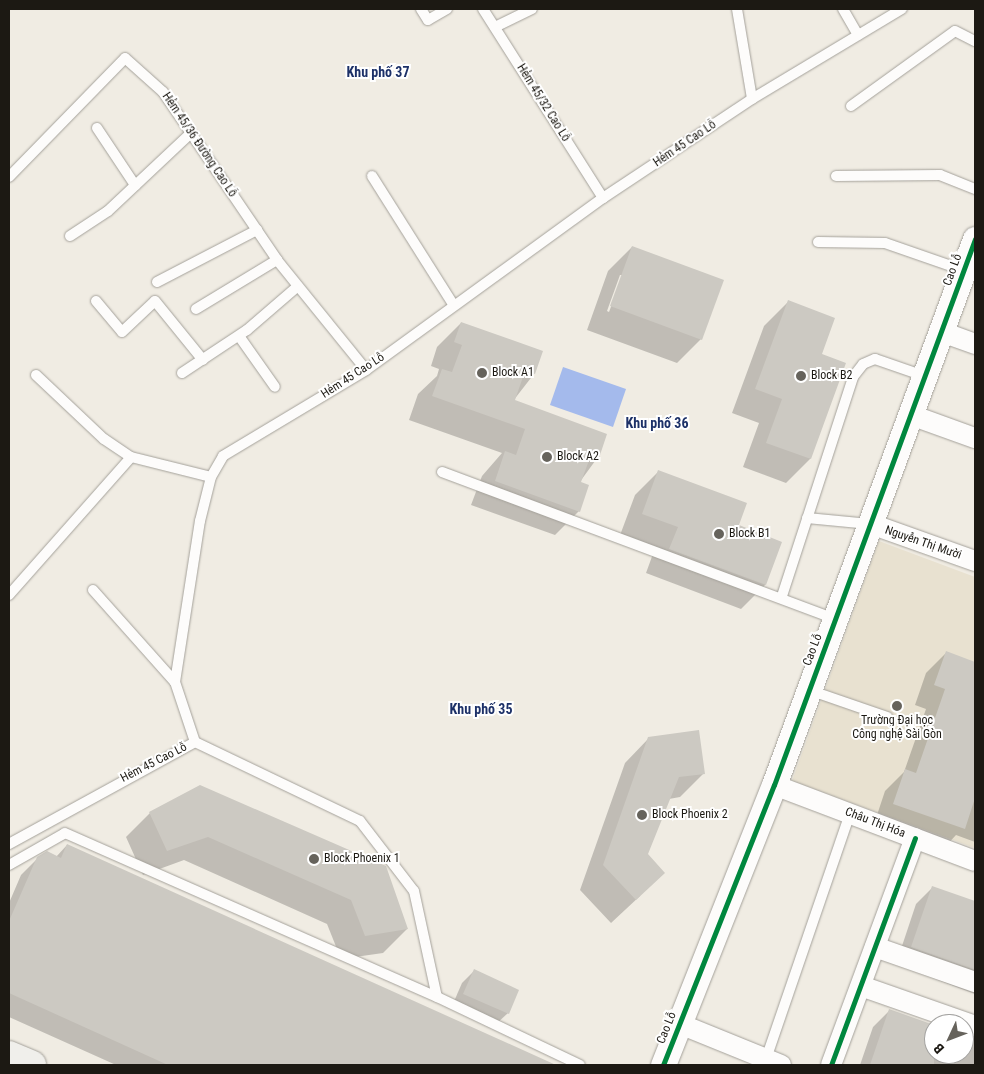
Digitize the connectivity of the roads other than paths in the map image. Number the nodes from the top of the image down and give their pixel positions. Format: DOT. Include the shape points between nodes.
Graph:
graph roads {
  1 [pos="421,9"];
  2 [pos="447,9"];
  3 [pos="483,9"];
  4 [pos="532,9"];
  5 [pos="737,9"];
  6 [pos="843,9"];
  7 [pos="902,9"];
  8 [pos="495,27"];
  9 [pos="858,35"];
  10 [pos="975,41"];
  11 [pos="752,99"];
  12 [pos="851,106"];
  13 [pos="97,128"];
  14 [pos="191,133"];
  15 [pos="372,176"];
  16 [pos="836,176"];
  17 [pos="9,177"];
  18 [pos="136,185"];
  19 [pos="975,189"];
  20 [pos="602,198"];
  21 [pos="257,230"];
  22 [pos="70,236"];
  23 [pos="975,239"];
  24 [pos="818,242"];
  25 [pos="277,260"];
  26 [pos="964,271"];
  27 [pos="157,282"];
  28 [pos="298,286"];
  29 [pos="96,301"];
  30 [pos="453,304"];
  31 [pos="196,309"];
  32 [pos="942,332"];
  33 [pos="239,336"];
  34 [pos="975,344"];
  35 [pos="202,360"];
  36 [pos="366,370"];
  37 [pos="182,373"];
  38 [pos="36,374"];
  39 [pos="925,376"];
  40 [pos="275,388"];
  41 [pos="911,415"];
  42 [pos="975,438"];
  43 [pos="131,457"];
  44 [pos="442,472"];
  45 [pos="211,477"];
  46 [pos="807,518"];
  47 [pos="871,524"];
  48 [pos="975,561"];
  49 [pos="93,590"];
  50 [pos="9,595"];
  51 [pos="782,596"];
  52 [pos="836,619"];
  53 [pos="175,682"];
  54 [pos="808,690"];
  55 [pos="886,717"];
  56 [pos="195,742"];
  57 [pos="774,785"];
  58 [pos="850,814"];
  59 [pos="915,838"];
  60 [pos="9,844"];
  61 [pos="975,861"];
  62 [pos="9,865"];
  63 [pos="875,946"];
  64 [pos="975,982"];
  65 [pos="861,986"];
  66 [pos="437,997"];
  67 [pos="680,1024"];
  68 [pos="975,1026"];
  69 [pos="9,1055"];
  70 [pos="773,1062"];
  71 [pos="32,1065"];
  72 [pos="580,1065"];
  73 [pos="663,1065"];
  74 [pos="832,1065"];
  1 -- 2 [label="lane" via="428,20"];
  3 -- 8 [label="lane, Hẻm 45/32 Cao Lỗ"];
  4 -- 8 [label="lane"];
  5 -- 11 [label="lane"];
  6 -- 9 [label="lane"];
  7 -- 9 [label="lane, Hẻm 45 Cao Lỗ"];
  8 -- 20 [label="lane, Hẻm 45/32 Cao Lỗ"];
  9 -- 11 [label="lane, Hẻm 45 Cao Lỗ"];
  10 -- 12 [label="lane" via="955,31"];
  11 -- 20 [label="lane, Hẻm 45 Cao Lỗ"];
  13 -- 18 [label="lane"];
  14 -- 17 [label="lane, Hẻm 45/36 Đường Cao Lỗ" via="163,92 126,58"];
  14 -- 18 [label="lane"];
  14 -- 21 [label="lane, Hẻm 45/36 Đường Cao Lỗ"];
  15 -- 30 [label="lane"];
  16 -- 19 [label="lane" via="940,175"];
  18 -- 22 [label="lane"];
  20 -- 30 [label="lane, Hẻm 45 Cao Lỗ"];
  21 -- 25 [label="lane, Hẻm 45/36 Đường Cao Lỗ"];
  21 -- 27 [label="lane"];
  23 -- 26 [label="street, Cao Lỗ"];
  24 -- 26 [label="lane" via="885,243"];
  25 -- 28 [label="lane, Hẻm 45/36 Đường Cao Lỗ"];
  25 -- 31 [label="lane"];
  26 -- 32 [label="street, Cao Lỗ"];
  28 -- 33 [label="lane"];
  28 -- 36 [label="lane, Hẻm 45/36 Đường Cao Lỗ"];
  29 -- 35 [label="lane" via="122,332 155,301"];
  30 -- 36 [label="lane, Hẻm 45 Cao Lỗ"];
  32 -- 34 [label="street"];
  32 -- 39 [label="street, Cao Lỗ"];
  33 -- 35 [label="lane"];
  33 -- 40 [label="lane"];
  35 -- 37 [label="lane"];
  36 -- 45 [label="lane, Hẻm 45 Cao Lỗ" via="223,456"];
  38 -- 43 [label="lane" via="104,439"];
  39 -- 41 [label="street, Cao Lỗ"];
  39 -- 46 [label="lane" via="875,359 863,364 853,377"];
  41 -- 42 [label="street"];
  41 -- 47 [label="street, Cao Lỗ"];
  43 -- 45 [label="lane"];
  43 -- 50 [label="lane"];
  44 -- 51 [label="lane"];
  45 -- 53 [label="lane, Hẻm 45 Cao Lỗ" via="192,561"];
  46 -- 47 [label="lane"];
  46 -- 51 [label="lane"];
  47 -- 48 [label="street, Nguyễn Thị Mười"];
  47 -- 52 [label="street, Cao Lỗ"];
  49 -- 53 [label="lane"];
  51 -- 52 [label="lane"];
  52 -- 54 [label="street, Cao Lỗ"];
  53 -- 56 [label="lane, Hẻm 45 Cao Lỗ"];
  54 -- 55 [label="lane"];
  54 -- 57 [label="street, Cao Lỗ"];
  56 -- 60 [label="lane, Hẻm 45 Cao Lỗ"];
  56 -- 66 [label="lane" via="360,821 414,891"];
  57 -- 58 [label="street, Châu Thị Hóa"];
  57 -- 67 [label="street, Cao Lỗ"];
  58 -- 59 [label="street, Châu Thị Hóa"];
  58 -- 70 [label="lane"];
  59 -- 61 [label="street, Châu Thị Hóa"];
  59 -- 63 [label="street"];
  62 -- 66 [label="lane" via="66,832"];
  63 -- 64 [label="street"];
  63 -- 65 [label="street"];
  65 -- 68 [label="street"];
  65 -- 74 [label="street"];
  66 -- 72 [label="lane"];
  67 -- 70 [label="street"];
  67 -- 73 [label="street, Cao Lỗ"];
  69 -- 71 [label="main road"];
}
